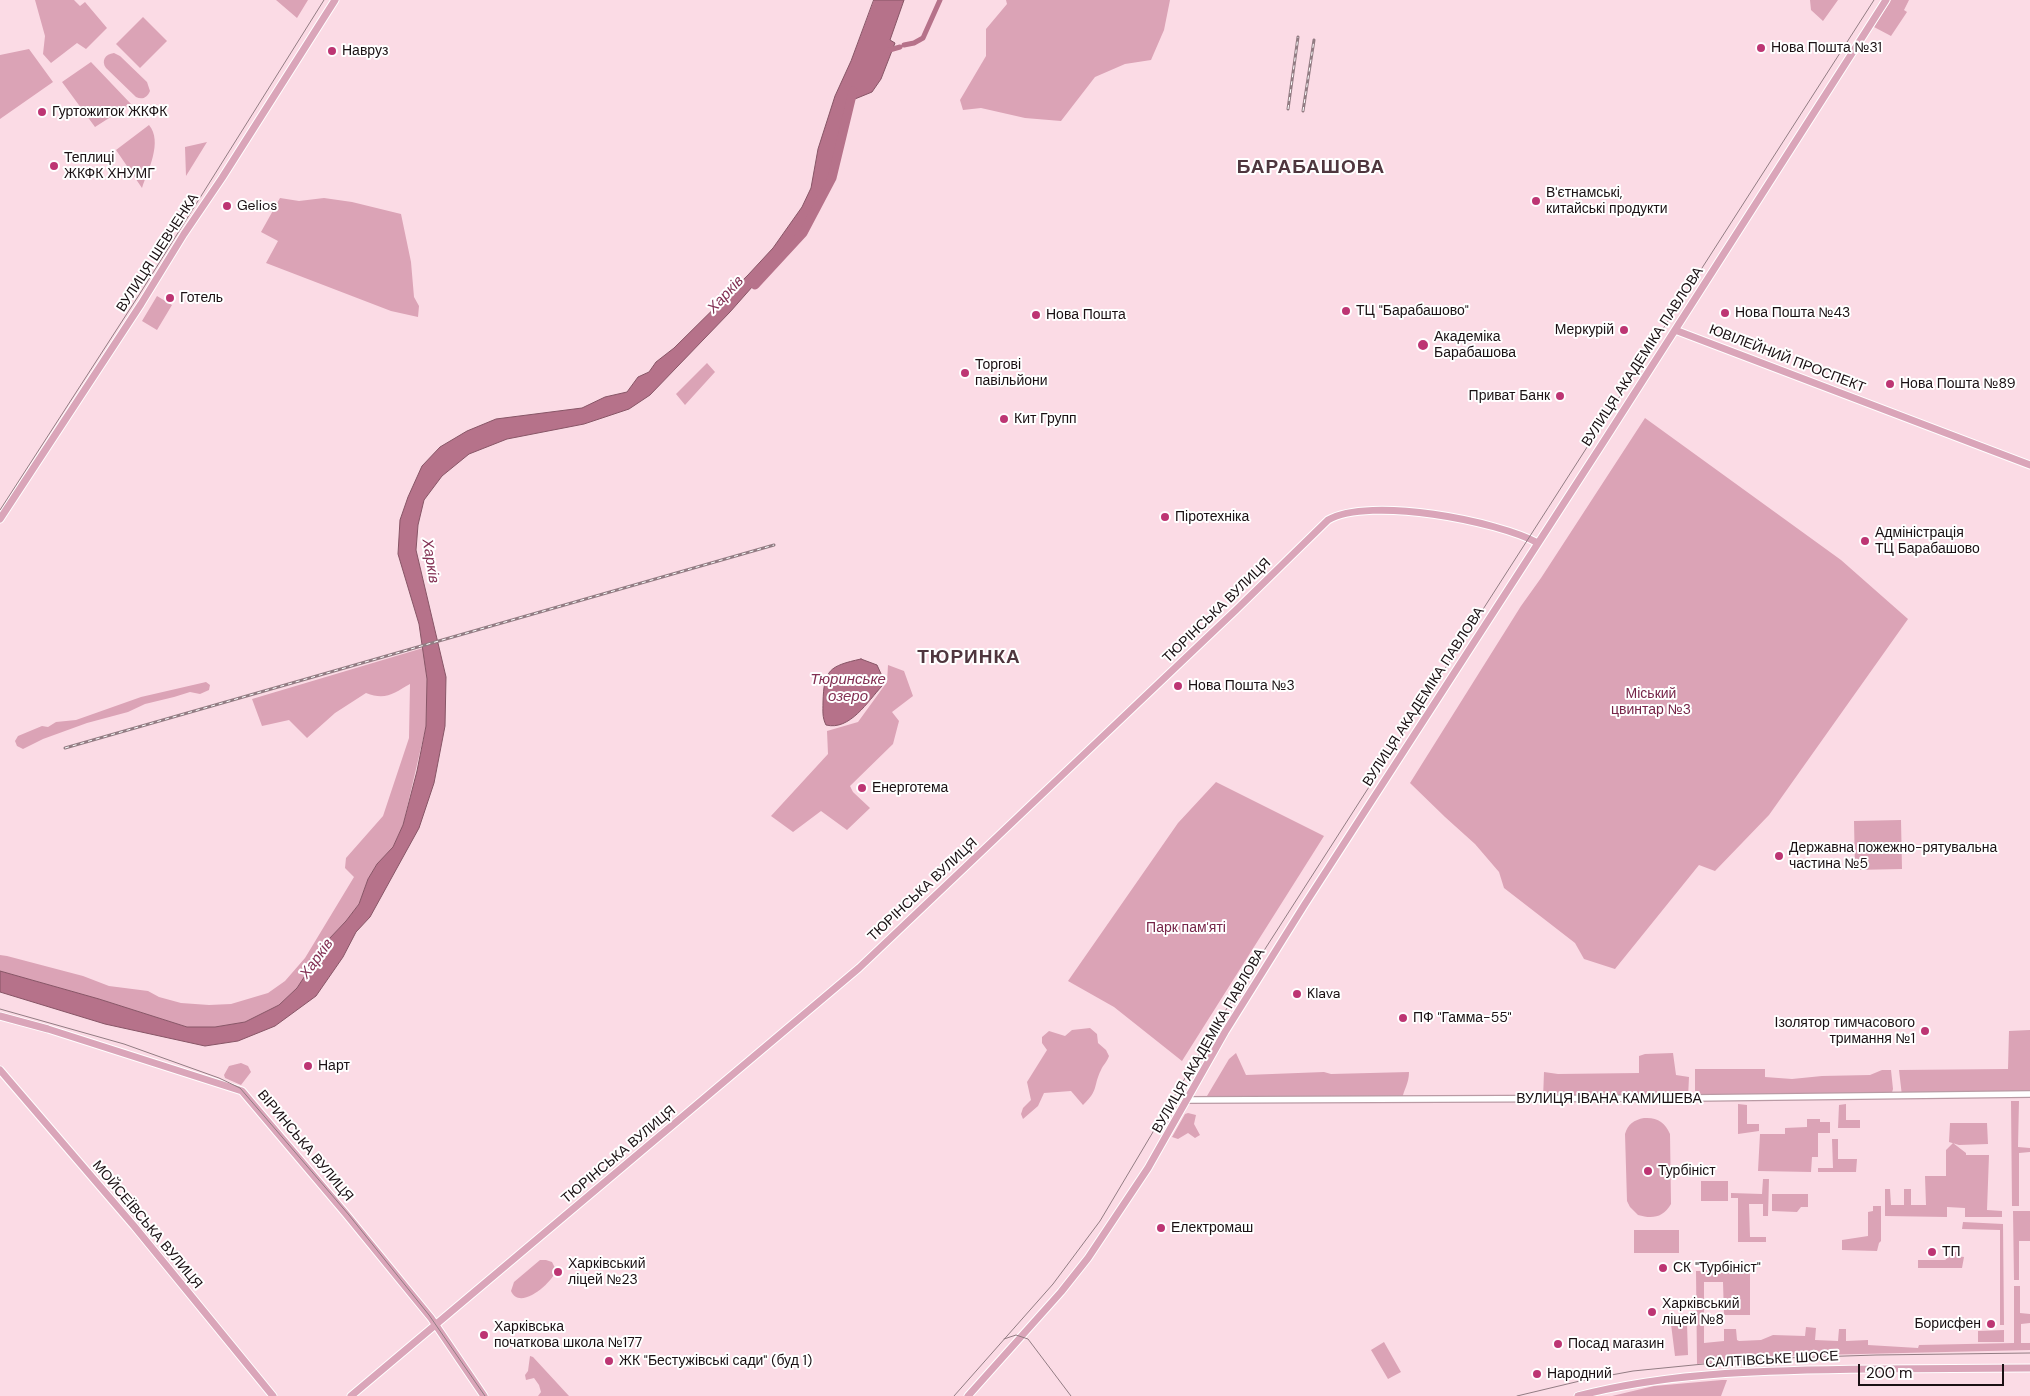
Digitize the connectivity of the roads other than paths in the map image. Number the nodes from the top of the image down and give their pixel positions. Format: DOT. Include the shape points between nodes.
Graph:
graph roads {
  1 [pos="335,0"];
  2 [pos="1886,0"];
  3 [pos="1675,330"];
  4 [pos="2030,465"];
  5 [pos="0,518"];
  6 [pos="1538,543"];
  7 [pos="0,1016"];
  8 [pos="0,1070"];
  9 [pos="2030,1094"];
  10 [pos="1188,1100"];
  11 [pos="436,1325"];
  12 [pos="2030,1368"];
  13 [pos="273,1396"];
  14 [pos="351,1396"];
  15 [pos="484,1396"];
  16 [pos="968,1396"];
  17 [pos="1578,1396"];
  1 -- 5 [label="main road, ВУЛИЦЯ ШЕВЧЕНКА"];
  2 -- 3 [label="main road, ВУЛИЦЯ АКАДЕМІКА ПАВЛОВА"];
  3 -- 4 [label="main road, ЮВІЛЕЙНИЙ ПРОСПЕКТ"];
  3 -- 6 [label="main road, ВУЛИЦЯ АКАДЕМІКА ПАВЛОВА"];
  6 -- 10 [label="main road, ВУЛИЦЯ АКАДЕМІКА ПАВЛОВА" via="1300,912 1227,1029"];
  6 -- 11 [label="main road, ТЮРІНСЬКА ВУЛИЦЯ" via="1506,530 1408,510 1361,511 1328,520 859,968"];
  7 -- 11 [label="main road, ВІРИНСЬКА ВУЛИЦЯ" via="242,1091"];
  8 -- 13 [label="main road, МОЙСЕЇВСЬКА ВУЛИЦЯ" via="134,1226"];
  9 -- 10 [label="street, ВУЛИЦЯ ІВАНА КАМИШЕВА"];
  10 -- 16 [label="main road, ВУЛИЦЯ АКАДЕМІКА ПАВЛОВА" via="1148,1168 1088,1258"];
  11 -- 14 [label="main road, ТЮРІНСЬКА ВУЛИЦЯ"];
  11 -- 15 [label="main road, ВІРИНСЬКА ВУЛИЦЯ"];
  12 -- 17 [label="main road, САЛТІВСЬКЕ ШОСЕ" via="1844,1369 1727,1374 1653,1381"];
}
